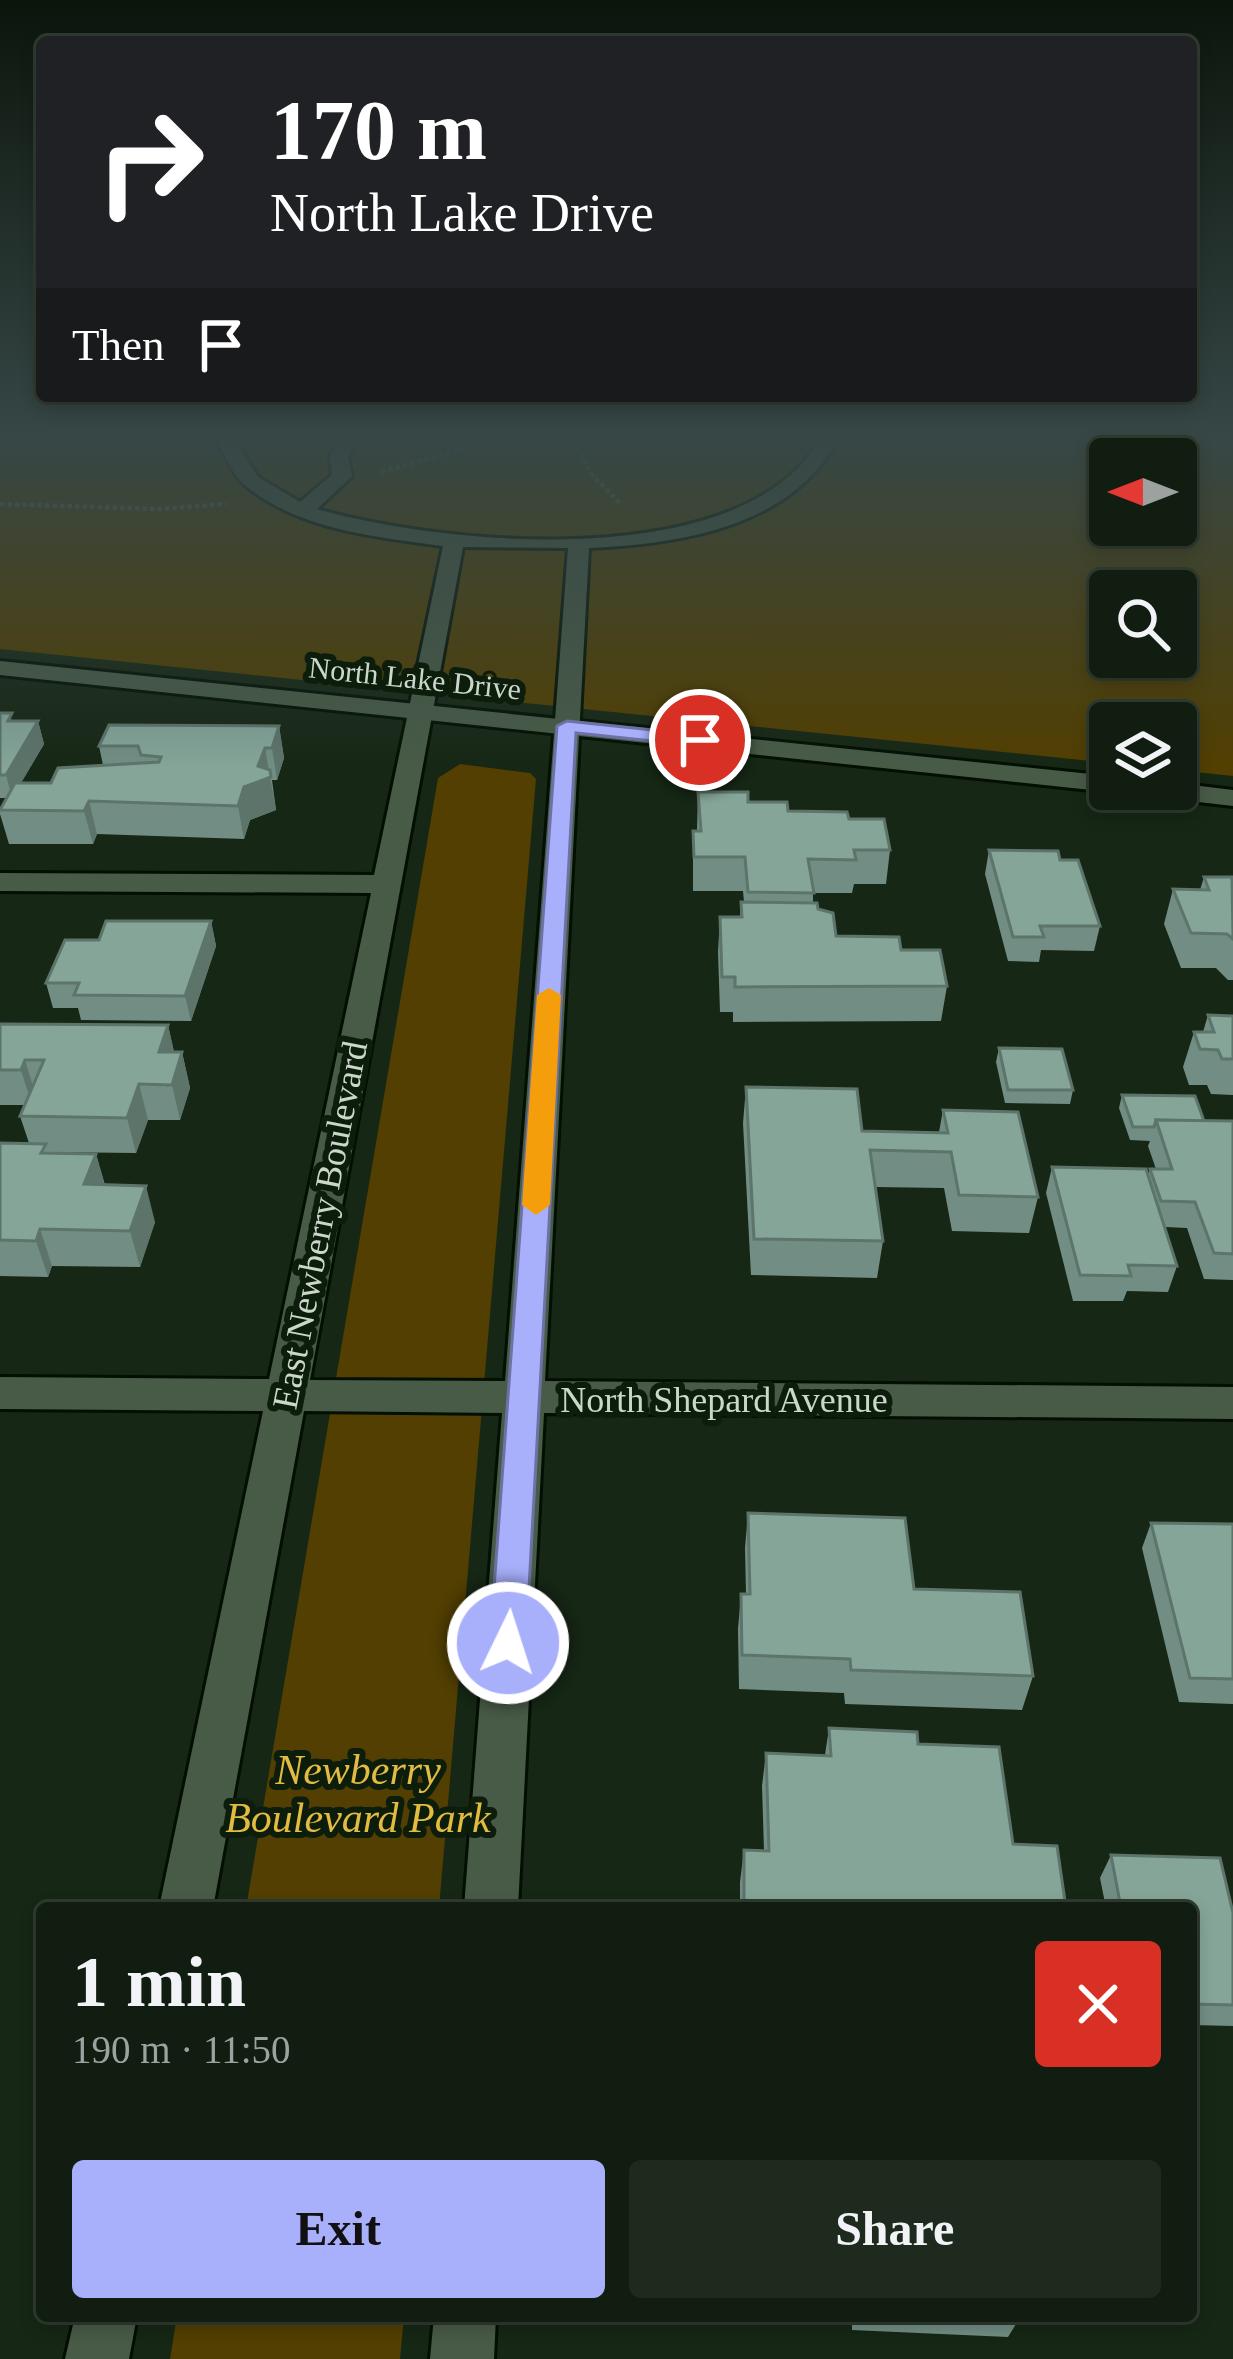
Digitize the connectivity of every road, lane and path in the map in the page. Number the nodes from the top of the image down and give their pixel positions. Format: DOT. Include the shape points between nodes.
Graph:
graph roads {
  1 [pos="453,549"];
  2 [pos="579,549"];
  3 [pos="0,668"];
  4 [pos="421,712"];
  5 [pos="567,726"];
  6 [pos="1089,782"];
  7 [pos="1197,794"];
  8 [pos="1233,798"];
  9 [pos="0,882"];
  10 [pos="387,884"];
  11 [pos="0,1393"];
  12 [pos="286,1396"];
  13 [pos="523,1400"];
  14 [pos="1233,1403"];
  15 [pos="187,1902"];
  16 [pos="491,1902"];
  17 [pos="105,2322"];
  18 [pos="465,2322"];
  19 [pos="98,2359"];
  20 [pos="462,2359"];
  1 -- 4 [label="street, East Newberry Boulevard"];
  2 -- 5 [label="street"];
  3 -- 4 [label="street, North Lake Drive"];
  4 -- 5 [label="street, North Lake Drive"];
  4 -- 10 [label="street, East Newberry Boulevard"];
  5 -- 6 [label="street, North Lake Drive"];
  5 -- 13 [label="street"];
  7 -- 8 [label="street"];
  9 -- 10 [label="street"];
  10 -- 12 [label="street, East Newberry Boulevard"];
  11 -- 12 [label="street, North Shepard Avenue"];
  12 -- 13 [label="street, North Shepard Avenue"];
  12 -- 15 [label="street, East Newberry Boulevard"];
  13 -- 14 [label="street, North Shepard Avenue"];
  13 -- 16 [label="street"];
  17 -- 19 [label="street"];
  18 -- 20 [label="street"];
}
